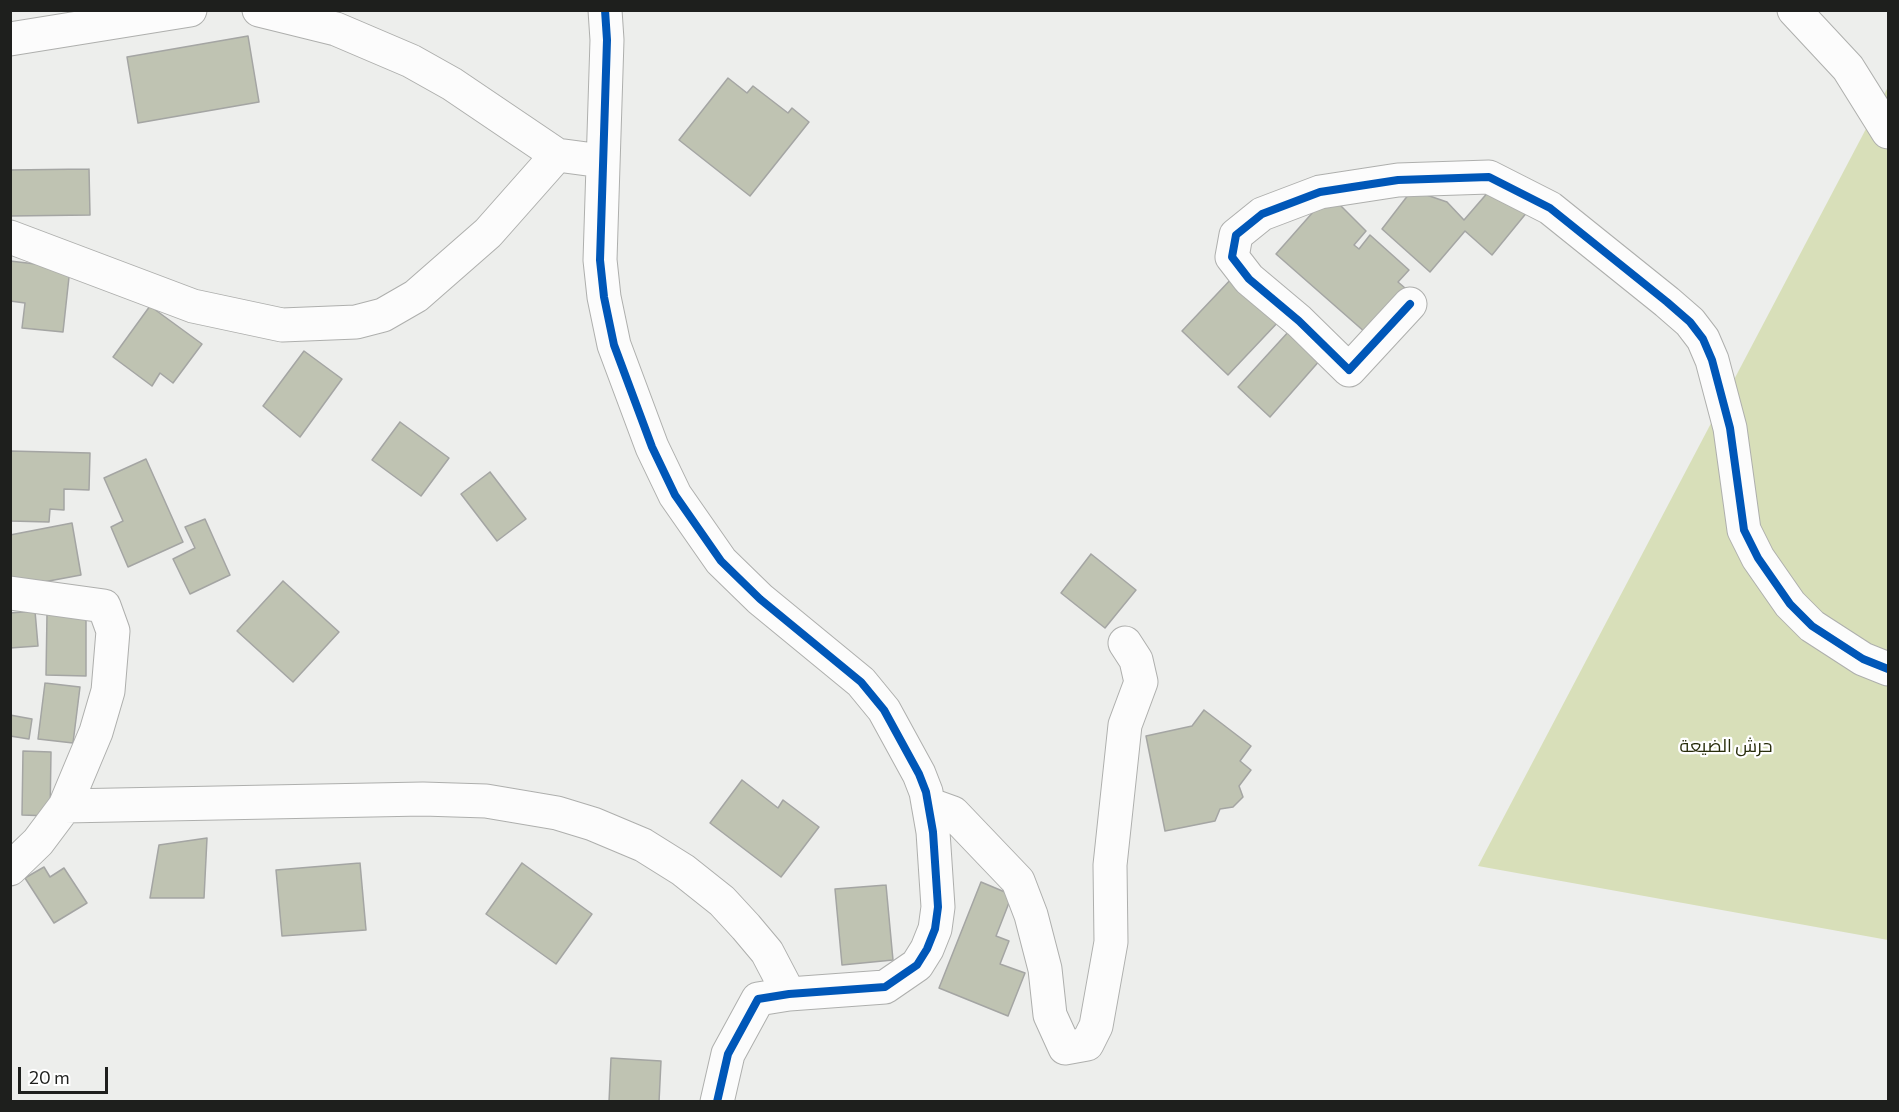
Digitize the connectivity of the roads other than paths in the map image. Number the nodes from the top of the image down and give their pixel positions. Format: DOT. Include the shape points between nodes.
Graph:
graph roads {
  1 [pos="190,10"];
  2 [pos="259,10"];
  3 [pos="605,10"];
  4 [pos="1794,10"];
  5 [pos="10,39"];
  6 [pos="1888,132"];
  7 [pos="557,155"];
  8 [pos="602,161"];
  9 [pos="10,237"];
  10 [pos="1410,304"];
  11 [pos="10,593"];
  12 [pos="1125,643"];
  13 [pos="1888,669"];
  14 [pos="928,804"];
  15 [pos="65,806"];
  16 [pos="10,869"];
  17 [pos="789,994"];
  18 [pos="717,1101"];
  1 -- 5 [label="street"];
  2 -- 7 [label="street" via="336,29 411,61"];
  3 -- 8 [label="street"];
  4 -- 6 [label="street" via="1848,68"];
  7 -- 8 [label="street"];
  7 -- 9 [label="street" via="488,233 416,296 383,315 356,322 282,325 222,313 132,285"];
  8 -- 14 [label="street" via="600,260 608,322 625,376 675,495 705,542 741,582 872,694 910,754"];
  10 -- 13 [label="street" via="1348,370 1249,279 1232,257 1236,235 1262,214 1320,192 1398,180 1489,177 1550,208 1667,302 1703,339 1730,428 1744,530 1758,558 1790,604 1812,626 1863,659"];
  11 -- 15 [label="street" via="104,606 113,631 108,691 96,732"];
  12 -- 14 [label="street" via="1136,660 1141,682 1125,725 1110,865 1111,942 1096,1026 1087,1044 1065,1048 1050,1015 1045,969 1018,881 952,813"];
  14 -- 17 [label="street" via="938,907 935,929 917,965 885,987"];
  15 -- 16 [label="street" via="38,842"];
  15 -- 17 [label="street" via="423,799 486,801 557,813 643,845 683,870 722,901 746,927 767,952"];
  17 -- 18 [label="street" via="758,999 728,1054"];
}
